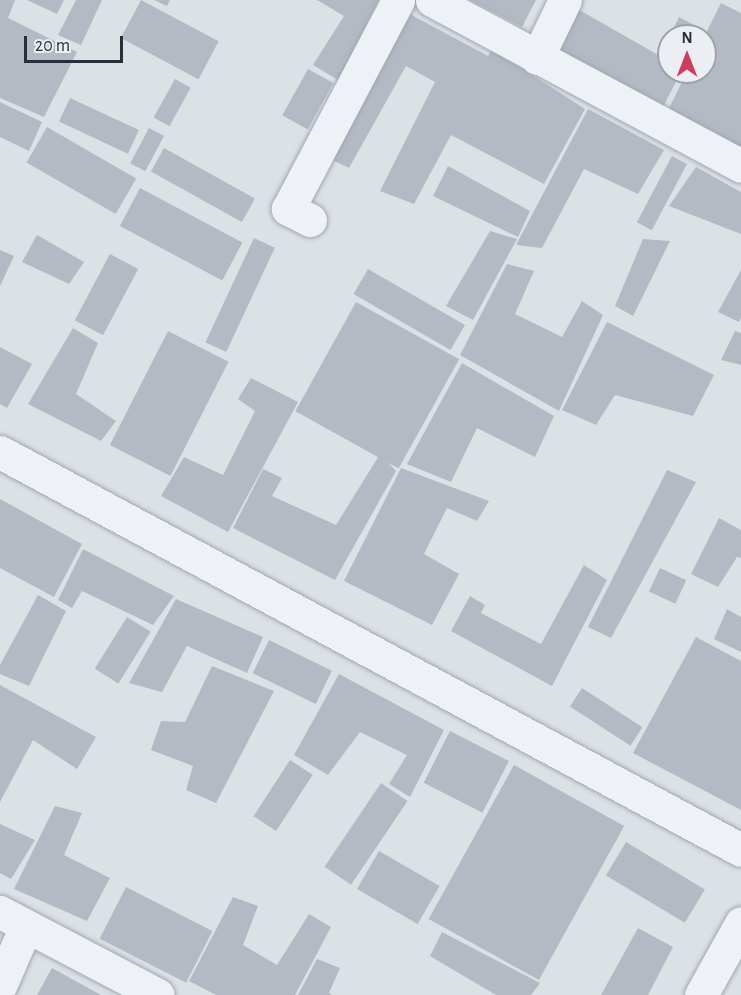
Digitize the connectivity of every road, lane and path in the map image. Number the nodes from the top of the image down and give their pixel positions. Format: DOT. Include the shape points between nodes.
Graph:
graph roads {
  1 [pos="398,0"];
  2 [pos="432,0"];
  3 [pos="566,0"];
  4 [pos="537,58"];
  5 [pos="741,166"];
  6 [pos="310,220"];
  7 [pos="0,452"];
  8 [pos="741,850"];
  9 [pos="13,919"];
  10 [pos="741,923"];
  11 [pos="0,986"];
  12 [pos="158,995"];
  13 [pos="701,995"];
  1 -- 6 [label="street" via="288,208"];
  2 -- 4 [label="street"];
  3 -- 4 [label="street"];
  4 -- 5 [label="street"];
  7 -- 8 [label="street"];
  9 -- 11 [label="street"];
  9 -- 12 [label="street"];
  10 -- 13 [label="street"];
}
